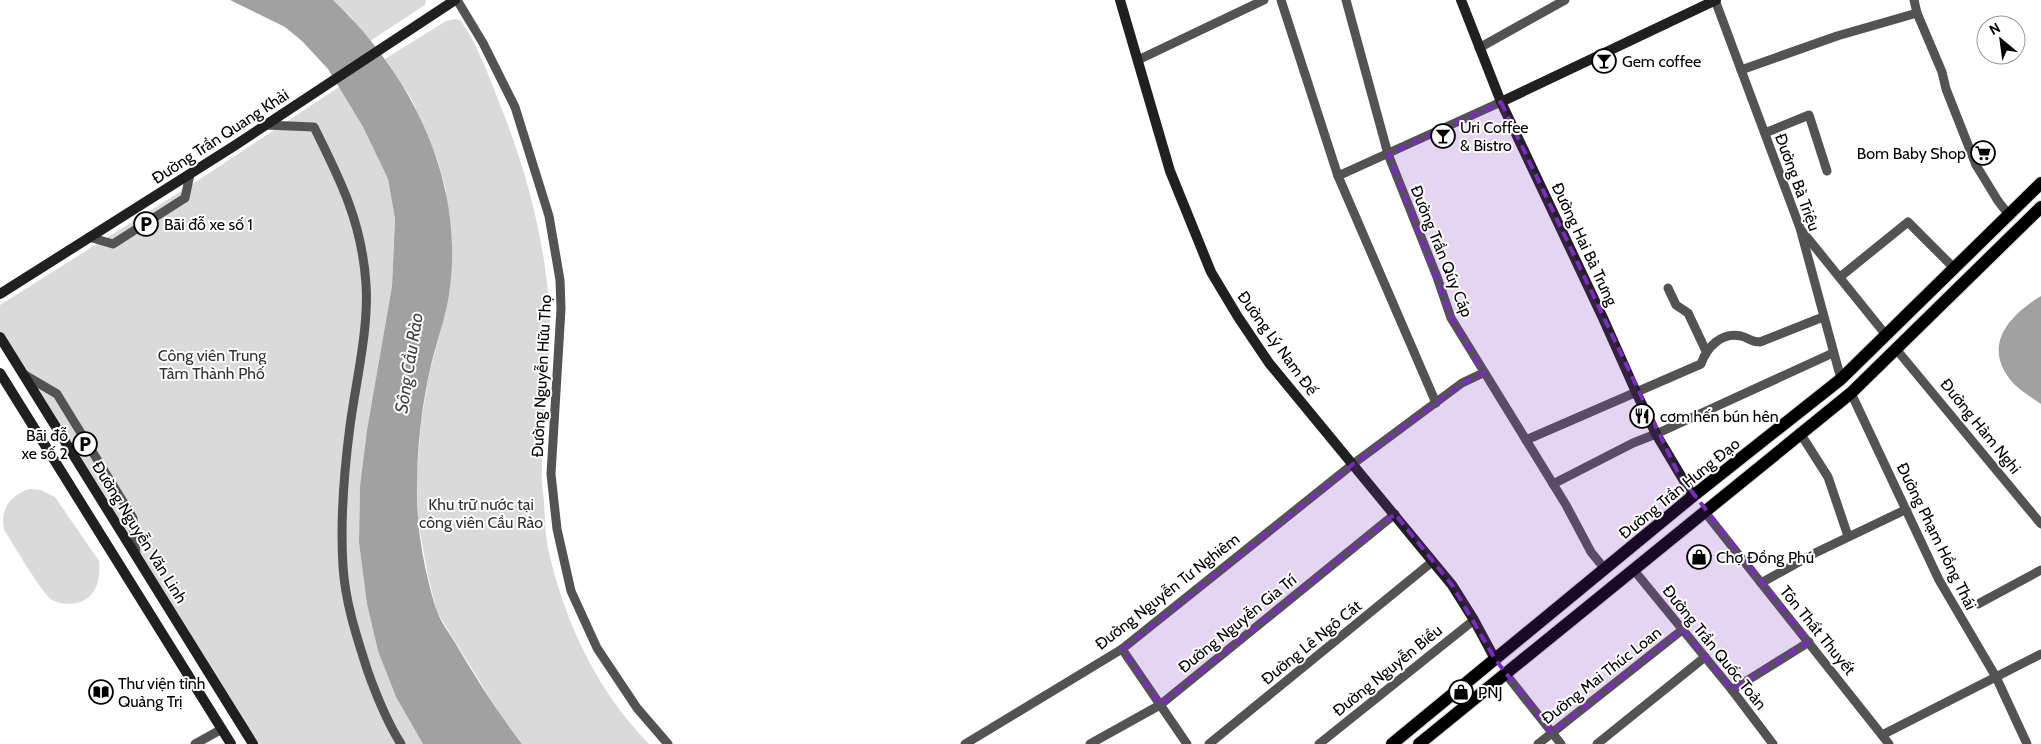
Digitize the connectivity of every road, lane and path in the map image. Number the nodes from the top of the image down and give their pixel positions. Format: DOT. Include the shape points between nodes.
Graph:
graph roads {
  1 [pos="456,0"];
  2 [pos="1120,0"];
  3 [pos="1264,0"];
  4 [pos="1281,0"];
  5 [pos="1346,0"];
  6 [pos="1461,0"];
  7 [pos="1565,0"];
  8 [pos="1715,0"];
  9 [pos="1914,0"];
  10 [pos="1916,13"];
  11 [pos="1479,48"];
  12 [pos="1138,60"];
  13 [pos="1741,70"];
  14 [pos="1501,102"];
  15 [pos="265,125"];
  16 [pos="1765,134"];
  17 [pos="1388,154"];
  18 [pos="1827,171"];
  19 [pos="190,174"];
  20 [pos="1338,176"];
  21 [pos="2041,184"];
  22 [pos="2041,207"];
  23 [pos="2009,215"];
  24 [pos="1800,228"];
  25 [pos="89,237"];
  26 [pos="1955,268"];
  27 [pos="1840,277"];
  28 [pos="1668,288"];
  29 [pos="0,294"];
  30 [pos="1823,316"];
  31 [pos="1886,336"];
  32 [pos="0,337"];
  33 [pos="1896,348"];
  34 [pos="1706,351"];
  35 [pos="1833,353"];
  36 [pos="0,373"];
  37 [pos="23,373"];
  38 [pos="1483,374"];
  39 [pos="1841,379"];
  40 [pos="1636,392"];
  41 [pos="1851,393"];
  42 [pos="1436,403"];
  43 [pos="1800,433"];
  44 [pos="1656,434"];
  45 [pos="1526,440"];
  46 [pos="1353,464"];
  47 [pos="1553,484"];
  48 [pos="1693,496"];
  49 [pos="1907,509"];
  50 [pos="1704,511"];
  51 [pos="1395,514"];
  52 [pos="2041,524"];
  53 [pos="1848,536"];
  54 [pos="136,555"];
  55 [pos="1432,562"];
  56 [pos="1604,568"];
  57 [pos="1633,569"];
  58 [pos="2041,570"];
  59 [pos="1761,582"];
  60 [pos="1978,604"];
  61 [pos="1474,620"];
  62 [pos="1682,630"];
  63 [pos="1809,642"];
  64 [pos="1122,649"];
  65 [pos="2041,654"];
  66 [pos="1705,657"];
  67 [pos="1495,659"];
  68 [pos="1505,673"];
  69 [pos="1996,677"];
  70 [pos="1732,690"];
  71 [pos="1160,704"];
  72 [pos="222,729"];
  73 [pos="1552,733"];
  74 [pos="1882,735"];
  75 [pos="195,744"];
  76 [pos="231,744"];
  77 [pos="253,744"];
  78 [pos="401,744"];
  79 [pos="668,744"];
  80 [pos="965,744"];
  81 [pos="1090,744"];
  82 [pos="1187,744"];
  83 [pos="1209,744"];
  84 [pos="1319,744"];
  85 [pos="1392,744"];
  86 [pos="1419,744"];
  87 [pos="1538,744"];
  88 [pos="1561,744"];
  89 [pos="1597,744"];
  90 [pos="1773,744"];
  91 [pos="1890,744"];
  92 [pos="2027,744"];
  1 -- 15 [label="street, Đường Trần Quang Khải"];
  1 -- 79 [label="street, Đường Nguyễn Hữu Thọ" via="483,43 515,108 549,216 560,280 561,308 551,474 557,529 571,591 597,648 637,708"];
  2 -- 12 [label="street, Đường Lý Nam Đế"];
  3 -- 12 [label="street"];
  4 -- 20 [label="street"];
  5 -- 17 [label="street, Đường Trần Qúy Cáp"];
  6 -- 11 [label="street, Đường Hai Bà Trưng"];
  7 -- 11 [label="street"];
  8 -- 13 [label="street, Đường Bà Triệu"];
  8 -- 14 [label="street"];
  9 -- 10 [label="street"];
  10 -- 13 [label="street" via="1837,36"];
  10 -- 23 [label="street" via="1942,72 1976,165"];
  11 -- 14 [label="street, Đường Hai Bà Trưng"];
  12 -- 46 [label="street, Đường Lý Nam Đế" via="1170,171 1211,272 1270,363"];
  13 -- 16 [label="street, Đường Bà Triệu"];
  14 -- 17 [label="street"];
  14 -- 40 [label="street, Đường Hai Bà Trưng"];
  15 -- 19 [label="street, Đường Trần Quang Khải"];
  15 -- 78 [label="street" via="314,127 351,206 360,237 366,285 364,336 345,479 343,567 359,645 373,686"];
  16 -- 18 [label="street" via="1809,115"];
  16 -- 24 [label="street, Đường Bà Triệu"];
  17 -- 20 [label="street"];
  17 -- 38 [label="street, Đường Trần Qúy Cáp" via="1451,318"];
  19 -- 25 [label="street, Đường Trần Quang Khải"];
  19 -- 25 [label="street" via="185,198 113,244"];
  20 -- 42 [label="street"];
  21 -- 23 [label="main road, Đường Trần Hưng Đạo"];
  22 -- 33 [label="main road, Đường Trần Hưng Đạo"];
  23 -- 26 [label="main road, Đường Trần Hưng Đạo"];
  24 -- 27 [label="street"];
  24 -- 30 [label="street, Đường Bà Triệu"];
  25 -- 29 [label="street, Đường Trần Quang Khải"];
  26 -- 27 [label="street" via="1908,222"];
  26 -- 31 [label="main road, Đường Trần Hưng Đạo"];
  27 -- 31 [label="street"];
  28 -- 34 [label="street" via="1676,305 1688,313"];
  30 -- 34 [label="street" via="1760,342 1738,336 1722,338"];
  30 -- 35 [label="street, Đường Bà Triệu"];
  31 -- 33 [label="main road"];
  31 -- 39 [label="main road, Đường Trần Hưng Đạo"];
  32 -- 37 [label="street, Đường Nguyễn Văn Linh"];
  33 -- 41 [label="main road, Đường Trần Hưng Đạo"];
  33 -- 52 [label="street, Đường Hàm Nghi"];
  34 -- 40 [label="street" via="1701,364"];
  35 -- 39 [label="street, Đường Bà Triệu"];
  35 -- 44 [label="street"];
  36 -- 72 [label="street"];
  37 -- 54 [label="street, Đường Nguyễn Văn Linh"];
  37 -- 54 [label="street" via="57,394 134,518"];
  38 -- 42 [label="street, Đường Nguyễn Tư Nghiêm" via="1462,383"];
  38 -- 45 [label="street, Đường Trần Qúy Cáp"];
  39 -- 48 [label="main road, Đường Trần Hưng Đạo"];
  40 -- 44 [label="street, Đường Hai Bà Trưng"];
  40 -- 45 [label="street"];
  41 -- 43 [label="main road, Đường Trần Hưng Đạo"];
  41 -- 49 [label="street, Đường Phạm Hồng Thái"];
  42 -- 46 [label="street, Đường Nguyễn Tư Nghiêm"];
  43 -- 50 [label="main road, Đường Trần Hưng Đạo"];
  43 -- 53 [label="street" via="1828,477"];
  44 -- 47 [label="street"];
  44 -- 48 [label="street, Đường Hai Bà Trưng"];
  45 -- 47 [label="street, Đường Trần Qúy Cáp"];
  46 -- 51 [label="street, Đường Lý Nam Đế"];
  46 -- 64 [label="street, Đường Nguyễn Tư Nghiêm"];
  47 -- 56 [label="street, Đường Trần Qúy Cáp" via="1591,552"];
  48 -- 50 [label="main road"];
  48 -- 56 [label="main road, Đường Trần Hưng Đạo"];
  49 -- 53 [label="street"];
  49 -- 69 [label="street, Đường Phạm Hồng Thái" via="1939,580"];
  50 -- 57 [label="main road, Đường Trần Hưng Đạo"];
  50 -- 59 [label="street, Tôn Thất Thuyết"];
  51 -- 55 [label="street, Đường Lý Nam Đế"];
  51 -- 71 [label="street, Đường Nguyễn Gia Trí"];
  53 -- 59 [label="street"];
  54 -- 77 [label="street, Đường Nguyễn Văn Linh"];
  55 -- 61 [label="street, Đường Lý Nam Đế" via="1452,585"];
  55 -- 83 [label="street, Đường Lê Ngô Cát"];
  56 -- 67 [label="main road, Đường Trần Hưng Đạo"];
  57 -- 62 [label="street, Đường Trần Quốc Toản"];
  57 -- 68 [label="main road, Đường Trần Hưng Đạo"];
  58 -- 60 [label="street"];
  59 -- 63 [label="street, Tôn Thất Thuyết"];
  61 -- 67 [label="street, Đường Lý Nam Đế"];
  61 -- 84 [label="street, Đường Nguyễn Biểu"];
  62 -- 66 [label="street, Đường Trần Quốc Toản"];
  62 -- 73 [label="street, Đường Mai Thúc Loan"];
  63 -- 70 [label="street"];
  63 -- 74 [label="street, Tôn Thất Thuyết"];
  64 -- 71 [label="street"];
  64 -- 80 [label="street, Đường Nguyễn Tư Nghiêm"];
  65 -- 69 [label="street"];
  66 -- 70 [label="street, Đường Trần Quốc Toản"];
  66 -- 89 [label="street"];
  67 -- 68 [label="main road"];
  67 -- 85 [label="main road, Đường Trần Hưng Đạo"];
  68 -- 73 [label="street"];
  68 -- 86 [label="main road, Đường Trần Hưng Đạo"];
  69 -- 74 [label="street"];
  69 -- 92 [label="street, Đường Phạm Hồng Thái"];
  70 -- 90 [label="street, Đường Trần Quốc Toản"];
  71 -- 81 [label="street, Đường Nguyễn Gia Trí"];
  71 -- 82 [label="street"];
  72 -- 75 [label="street"];
  72 -- 76 [label="street"];
  73 -- 87 [label="street, Đường Mai Thúc Loan"];
  73 -- 88 [label="street"];
  74 -- 91 [label="street, Tôn Thất Thuyết"];
}
